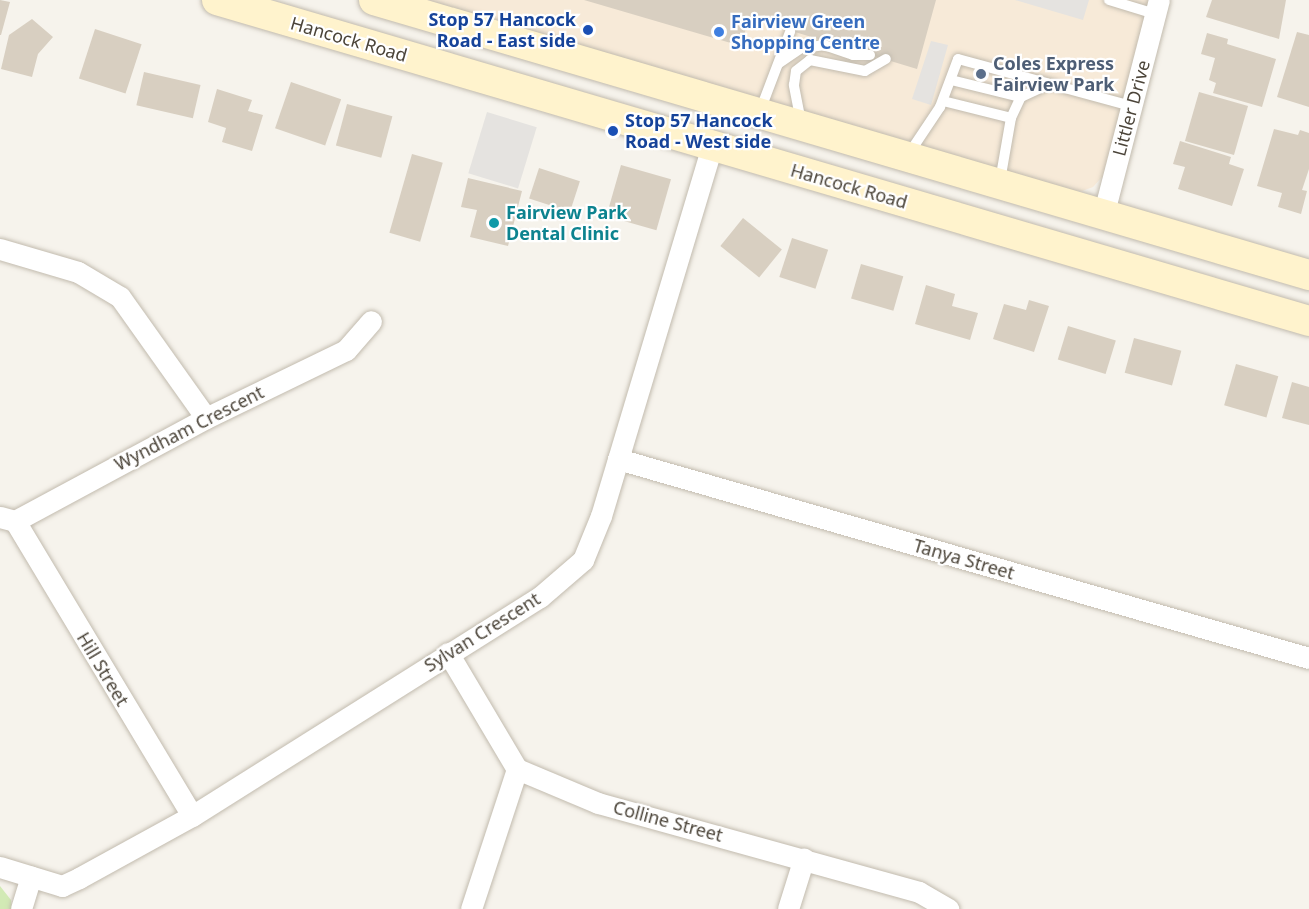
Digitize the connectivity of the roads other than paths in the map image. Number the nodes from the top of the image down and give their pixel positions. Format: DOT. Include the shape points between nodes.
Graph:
graph roads {
  1 [pos="217,0"];
  2 [pos="374,0"];
  3 [pos="1109,0"];
  4 [pos="1157,7"];
  5 [pos="790,32"];
  6 [pos="870,55"];
  7 [pos="886,59"];
  8 [pos="779,63"];
  9 [pos="951,80"];
  10 [pos="648,81"];
  11 [pos="1049,84"];
  12 [pos="1021,97"];
  13 [pos="943,101"];
  14 [pos="1131,106"];
  15 [pos="1011,118"];
  16 [pos="778,120"];
  17 [pos="712,145"];
  18 [pos="906,158"];
  19 [pos="1000,186"];
  20 [pos="1103,216"];
  21 [pos="1031,239"];
  22 [pos="0,249"];
  23 [pos="1309,275"];
  24 [pos="1175,281"];
  25 [pos="371,321"];
  26 [pos="1309,321"];
  27 [pos="206,418"];
  28 [pos="618,459"];
  29 [pos="7,519"];
  30 [pos="448,653"];
  31 [pos="1309,658"];
  32 [pos="517,769"];
  33 [pos="192,816"];
  34 [pos="804,858"];
  35 [pos="0,867"];
  36 [pos="31,877"];
  37 [pos="21,909"];
  38 [pos="471,909"];
  39 [pos="788,909"];
  40 [pos="949,909"];
  1 -- 17 [label="main road, Hancock Road"];
  2 -- 10 [label="main road"];
  3 -- 4 [label="lane"];
  4 -- 14 [label="street, Littler Drive"];
  5 -- 8 [label="lane"];
  6 -- 8 [label="lane" via="853,56 824,45 801,48"];
  7 -- 16 [label="lane" via="865,71 810,60 796,71"];
  8 -- 16 [label="lane"];
  9 -- 11 [label="lane" via="958,59"];
  9 -- 12 [label="lane"];
  9 -- 13 [label="lane"];
  10 -- 16 [label="main road"];
  10 -- 17 [label="main road" via="687,105"];
  11 -- 12 [label="lane"];
  11 -- 14 [label="lane"];
  12 -- 15 [label="lane"];
  13 -- 15 [label="lane"];
  13 -- 18 [label="lane"];
  14 -- 20 [label="street, Littler Drive"];
  15 -- 19 [label="lane"];
  16 -- 17 [label="main road"];
  16 -- 18 [label="main road"];
  17 -- 21 [label="main road, Hancock Road"];
  17 -- 28 [label="street, Sylvan Crescent"];
  18 -- 19 [label="main road"];
  19 -- 20 [label="main road"];
  20 -- 21 [label="main road" via="1070,232"];
  20 -- 23 [label="main road"];
  20 -- 24 [label="main road" via="1123,247"];
  21 -- 24 [label="main road, Hancock Road"];
  22 -- 27 [label="street" via="78,272 120,297"];
  24 -- 26 [label="main road, Hancock Road"];
  25 -- 27 [label="street, Wyndham Crescent" via="345,350"];
  27 -- 29 [label="street, Wyndham Crescent"];
  28 -- 30 [label="street, Sylvan Crescent" via="583,560 540,597"];
  28 -- 31 [label="street, Tanya Street"];
  29 -- 33 [label="street, Hill Street"];
  30 -- 32 [label="street"];
  30 -- 33 [label="street, Sylvan Crescent"];
  32 -- 34 [label="street, Colline Street" via="598,803"];
  32 -- 38 [label="street"];
  33 -- 36 [label="street, Sylvan Crescent" via="62,886"];
  34 -- 39 [label="street"];
  34 -- 40 [label="street, Colline Street" via="919,892"];
  35 -- 36 [label="street, Sylvan Crescent"];
  36 -- 37 [label="street"];
}
